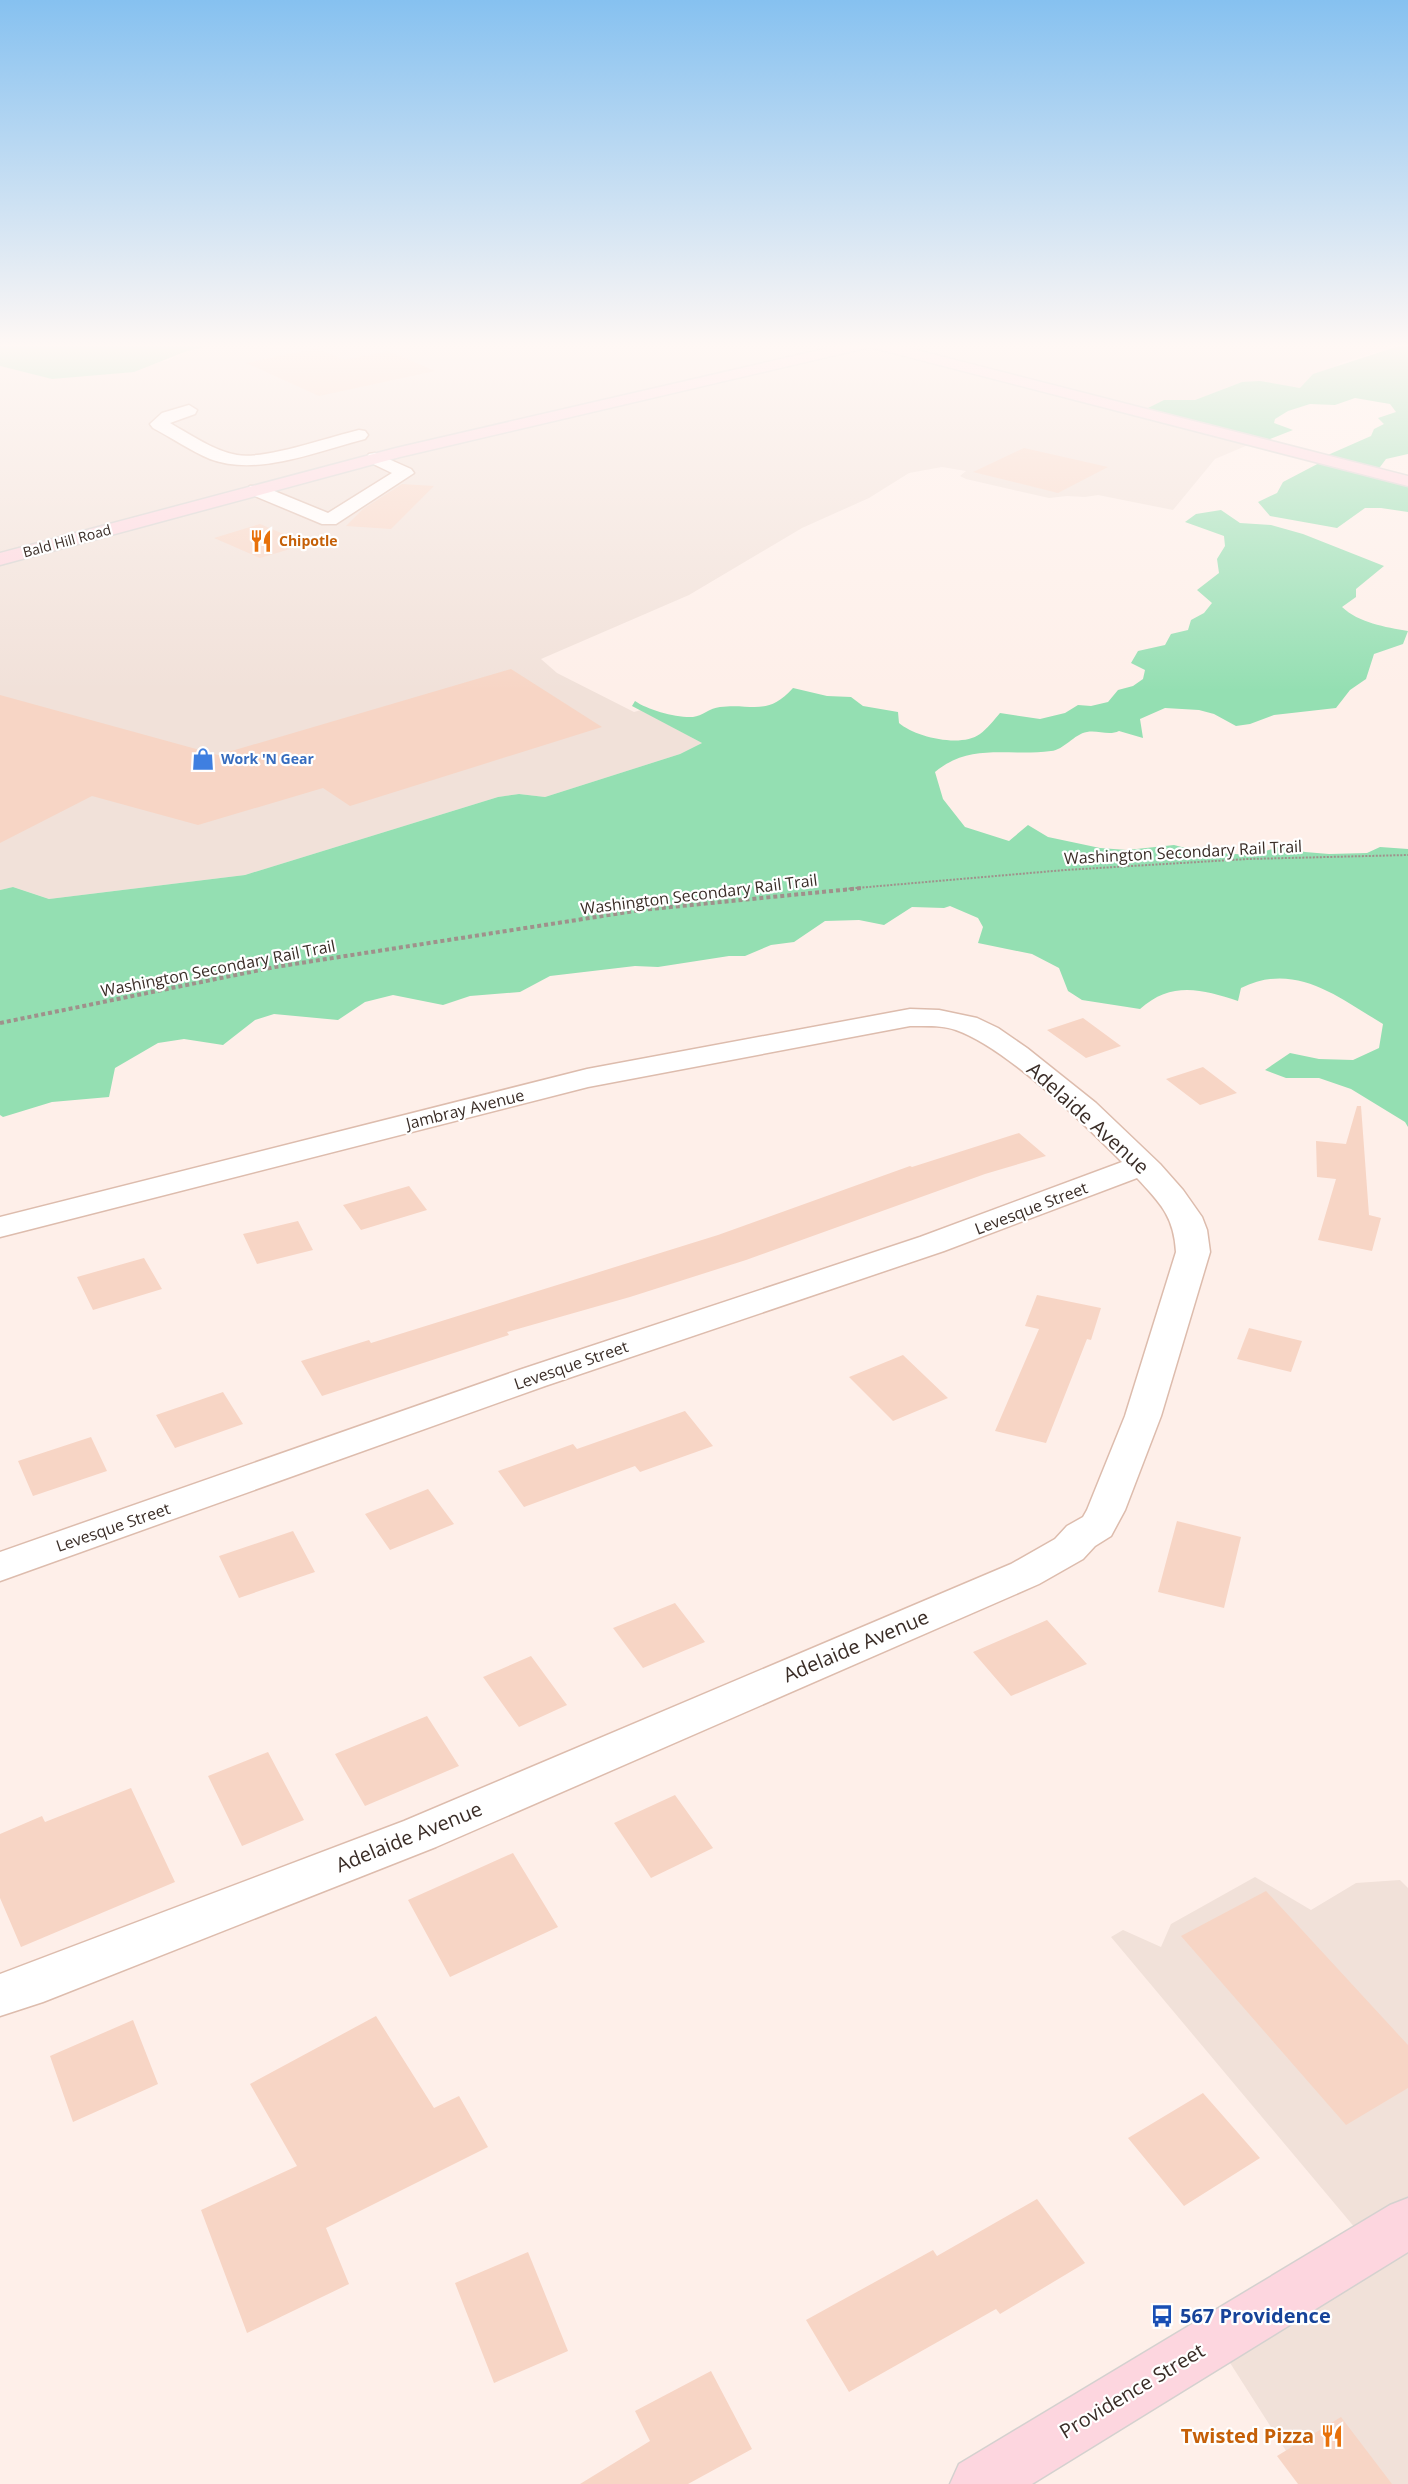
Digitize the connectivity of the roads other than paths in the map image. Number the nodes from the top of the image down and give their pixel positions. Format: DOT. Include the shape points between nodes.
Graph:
graph roads {
  1 [pos="230,459"];
  2 [pos="267,459"];
  3 [pos="371,459"];
  4 [pos="377,459"];
  5 [pos="1323,459"];
  6 [pos="1408,481"];
  7 [pos="256,489"];
  8 [pos="0,560"];
  9 [pos="936,1018"];
  10 [pos="1142,1166"];
  11 [pos="0,1227"];
  12 [pos="0,1567"];
  13 [pos="0,1995"];
  14 [pos="1408,2223"];
  15 [pos="979,2484"];
  1 -- 2 [label="street"];
  3 -- 7 [label="main road, Bald Hill Road"];
  4 -- 7 [label="street" via="405,473 329,520"];
  5 -- 6 [label="main road"];
  7 -- 8 [label="main road, Bald Hill Road"];
  9 -- 10 [label="street, Adelaide Avenue" via="974,1026 1006,1045 1104,1127"];
  9 -- 11 [label="street, Jambray Avenue" via="905,1017 587,1078"];
  10 -- 12 [label="street, Levesque Street" via="932,1245 532,1378"];
  10 -- 13 [label="street, Adelaide Avenue" via="1186,1217 1193,1252 1122,1476 1097,1526 1069,1549 1025,1574 420,1834"];
  14 -- 15 [label="main road, Providence Street"];
}
